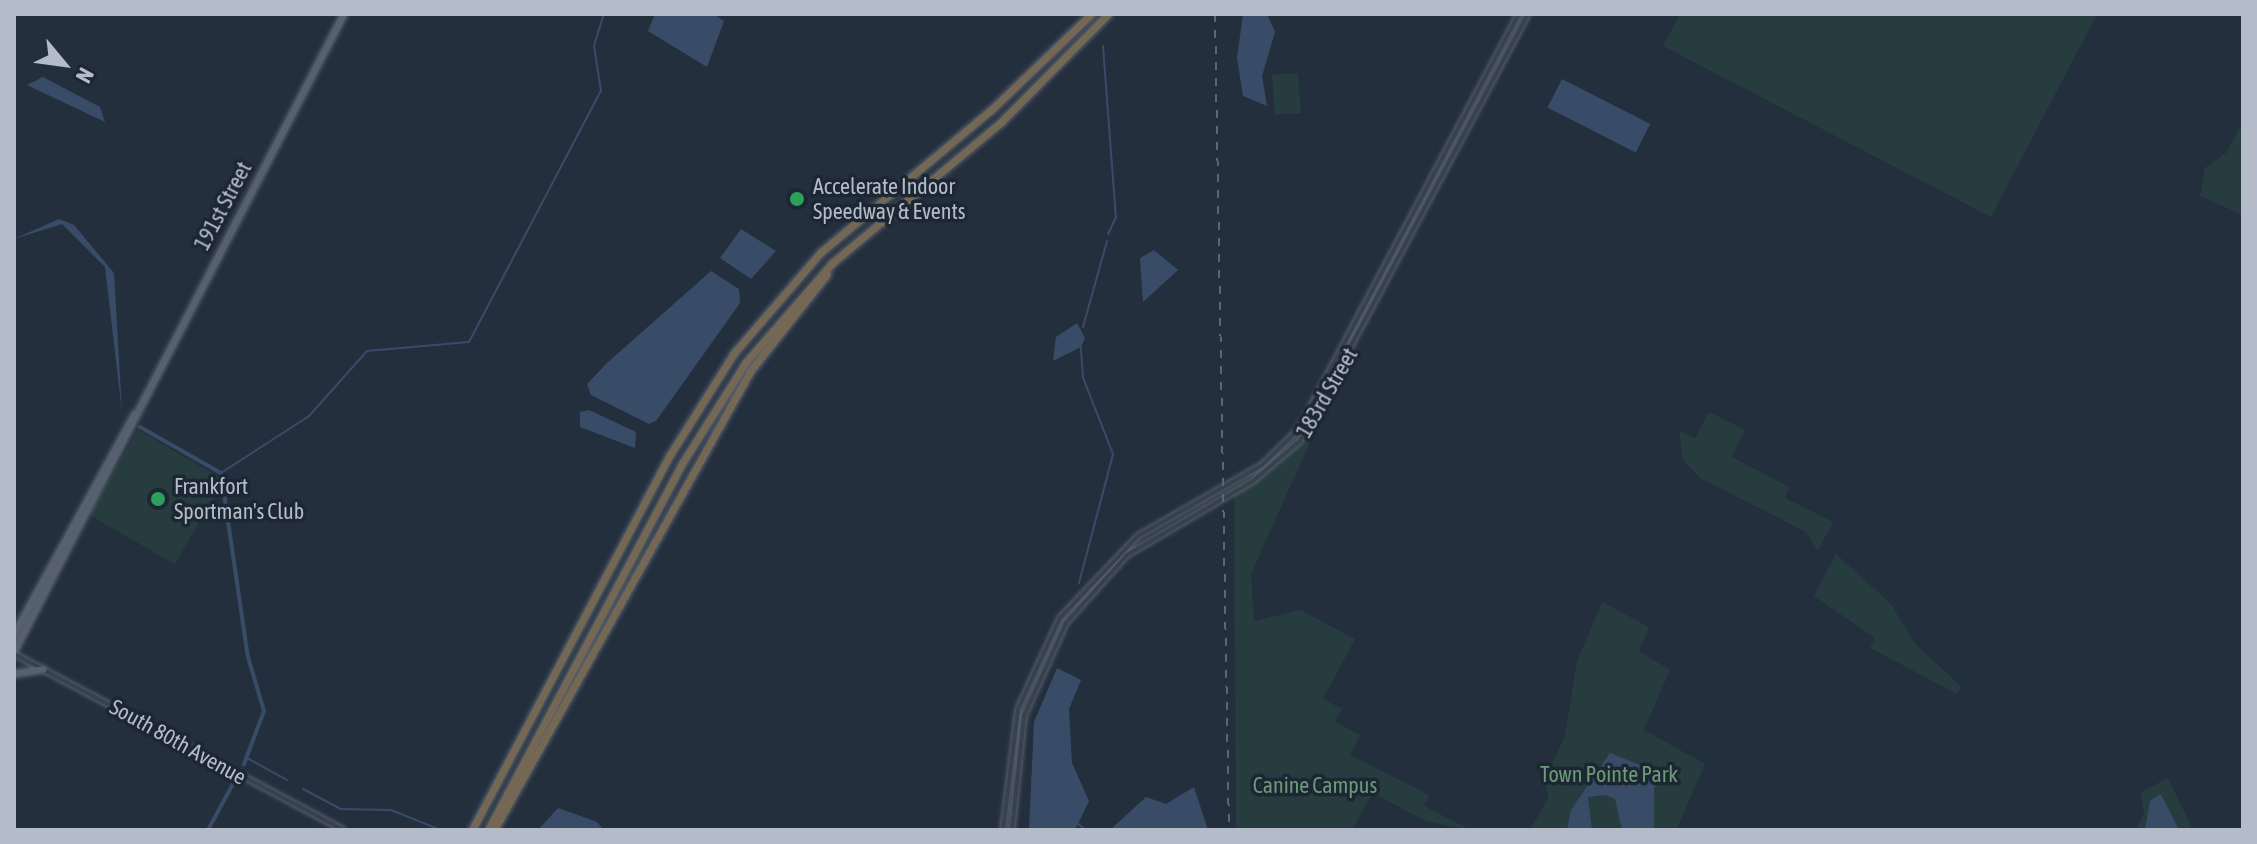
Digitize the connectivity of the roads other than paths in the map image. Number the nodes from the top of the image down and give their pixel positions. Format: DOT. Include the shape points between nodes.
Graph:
graph roads {
  1 [pos="344,14"];
  2 [pos="1091,14"];
  3 [pos="1108,14"];
  4 [pos="1519,14"];
  5 [pos="1528,14"];
  6 [pos="854,243"];
  7 [pos="135,414"];
  8 [pos="14,635"];
  9 [pos="14,653"];
  10 [pos="44,669"];
  11 [pos="14,674"];
  12 [pos="343,830"];
  13 [pos="472,830"];
  14 [pos="491,830"];
  15 [pos="1003,830"];
  16 [pos="1012,830"];
  1 -- 7 [label="main road, 191st Street"];
  2 -- 13 [label="highway" via="991,110 821,252 734,353 670,455"];
  3 -- 6 [label="highway" via="1001,122"];
  4 -- 15 [label="street, 183rd Street" via="1299,429 1262,465 1138,536 1060,618 1018,709"];
  5 -- 16 [label="street, 183rd Street" via="1300,441 1253,481 1127,555 1057,636 1019,733"];
  6 -- 14 [label="highway" via="751,370"];
  6 -- 14 [label="highway" via="794,301 714,409"];
  7 -- 8 [label="main road, 191st Street"];
  7 -- 9 [label="main road, 191st Street"];
  9 -- 10 [label="street, South 80th Avenue"];
  10 -- 11 [label="main road"];
  10 -- 12 [label="street, South 80th Avenue"];
}
